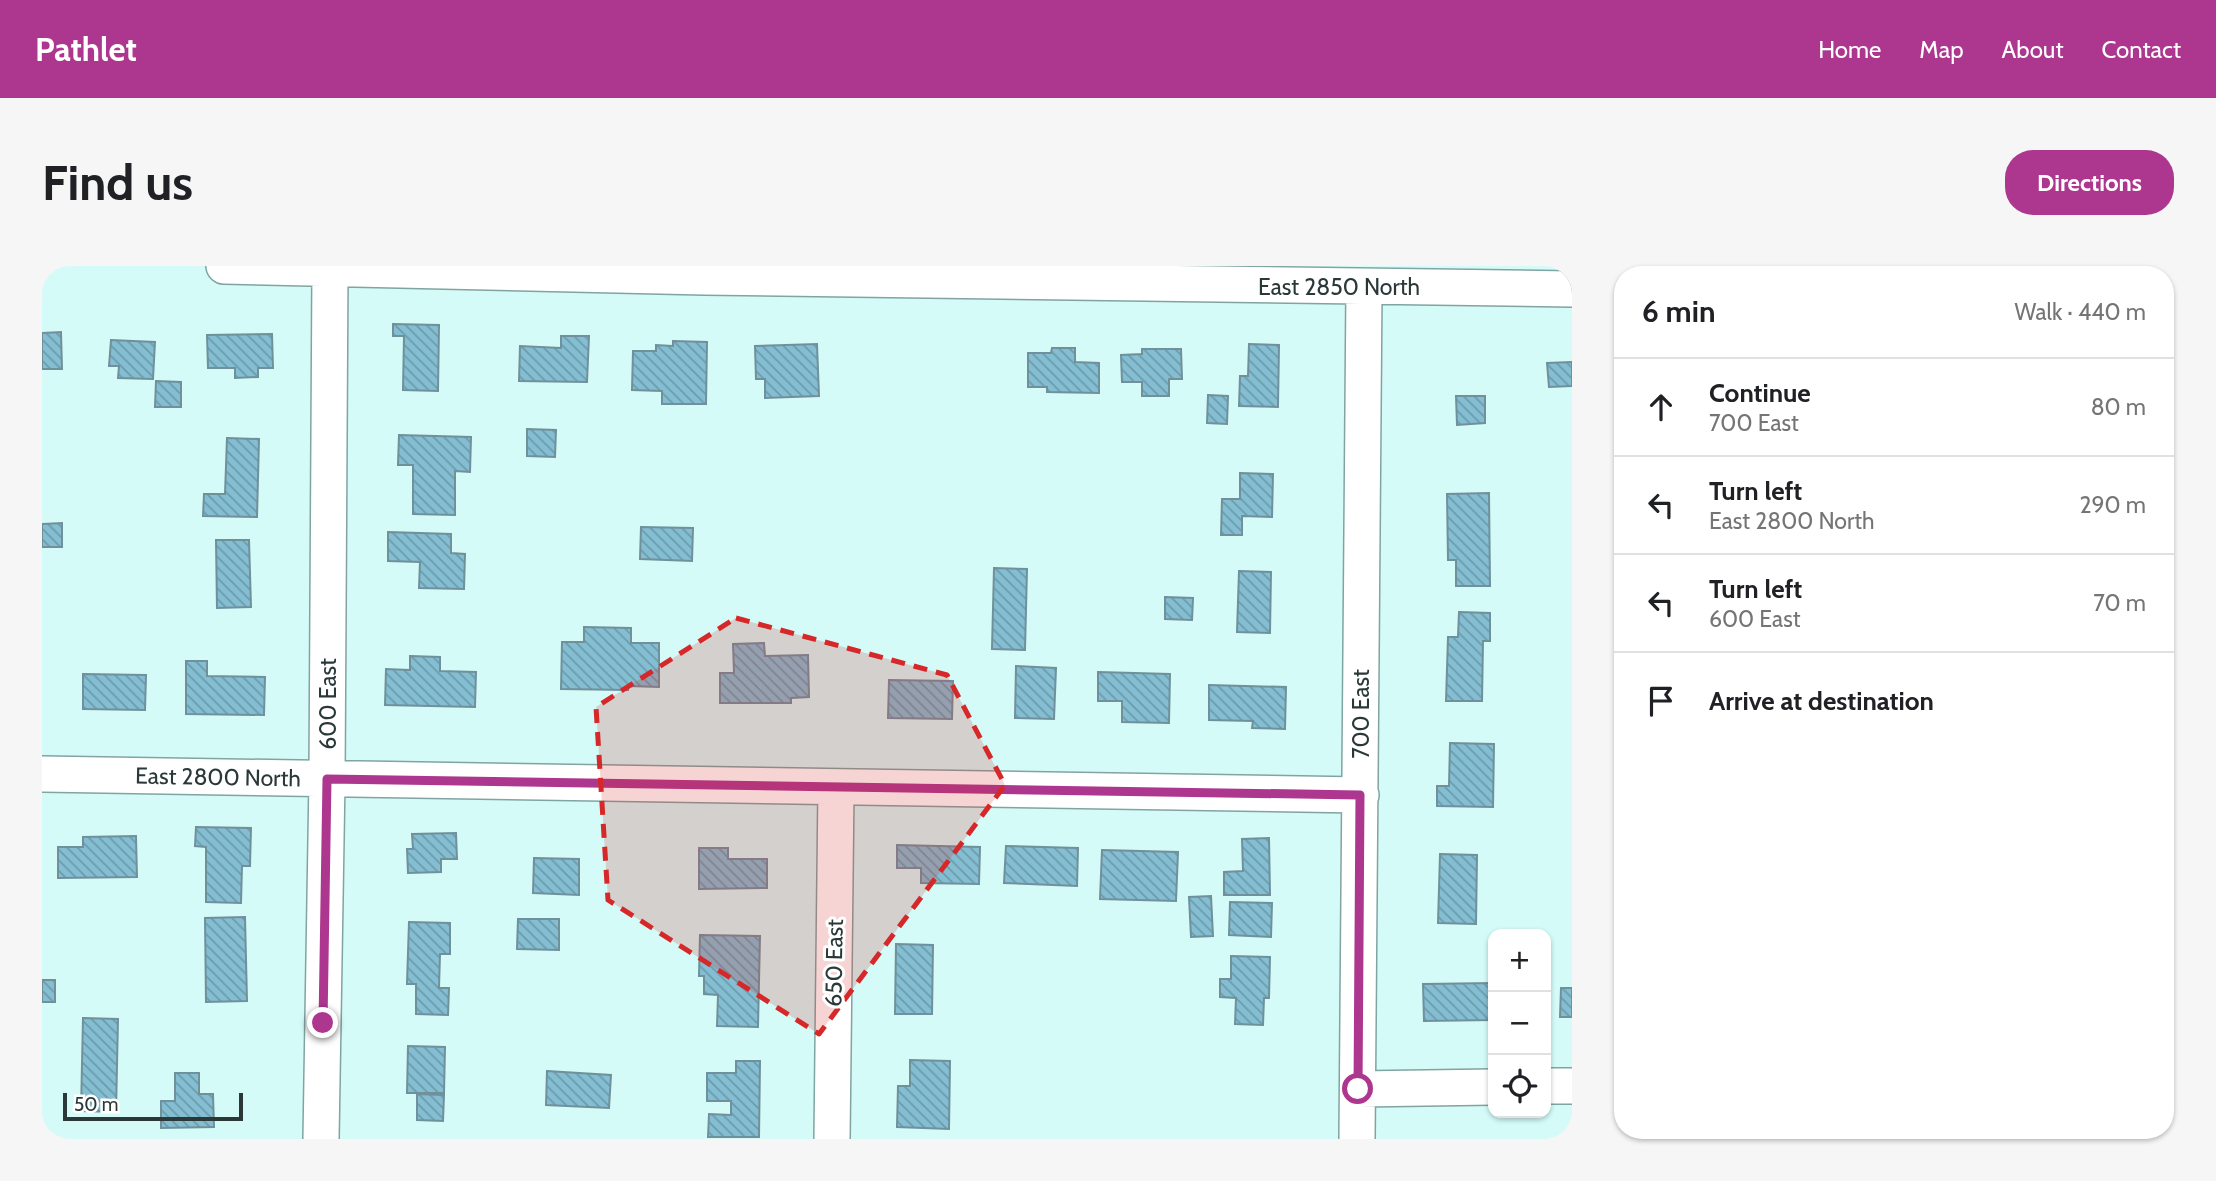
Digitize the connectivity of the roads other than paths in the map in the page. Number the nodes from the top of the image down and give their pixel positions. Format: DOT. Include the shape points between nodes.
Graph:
graph roads {
  1 [pos="224,266"];
  2 [pos="330,268"];
  3 [pos="1415,277"];
  4 [pos="1364,288"];
  5 [pos="1572,289"];
  6 [pos="42,774"];
  7 [pos="327,779"];
  8 [pos="836,788"];
  9 [pos="1360,795"];
  10 [pos="1551,1086"];
  11 [pos="1572,1086"];
  12 [pos="1488,1087"];
  13 [pos="1358,1089"];
  14 [pos="321,1139"];
  15 [pos="832,1139"];
  16 [pos="1357,1139"];
  1 -- 2 [label="street, East 2850 North"];
  2 -- 4 [label="street, East 2850 North"];
  2 -- 7 [label="street, 600 East"];
  3 -- 4 [label="street, East 2850 North"];
  3 -- 5 [label="street, East 2850 North"];
  4 -- 9 [label="street, 700 East"];
  6 -- 7 [label="street, East 2800 North"];
  7 -- 8 [label="street, East 2800 North"];
  7 -- 14 [label="street, 600 East"];
  8 -- 9 [label="street, East 2800 North"];
  8 -- 15 [label="street, 650 East"];
  9 -- 13 [label="street, 700 East"];
  10 -- 11 [label="street"];
  12 -- 13 [label="street"];
  13 -- 16 [label="street, 700 East"];
}
